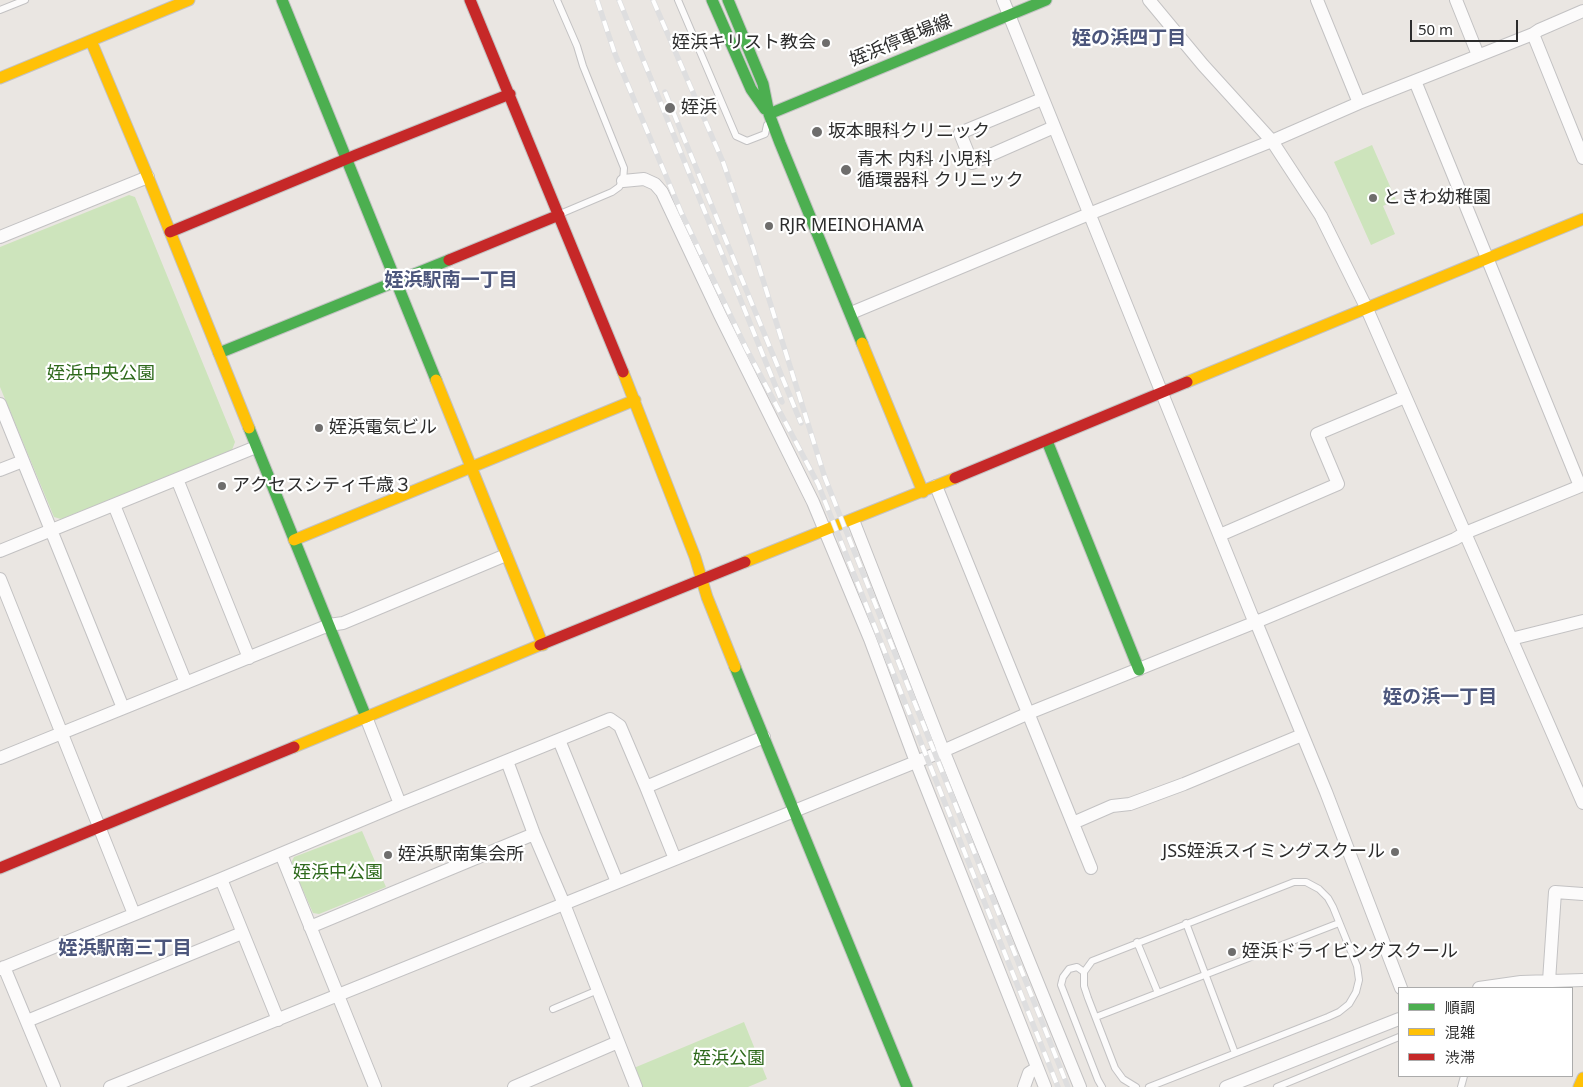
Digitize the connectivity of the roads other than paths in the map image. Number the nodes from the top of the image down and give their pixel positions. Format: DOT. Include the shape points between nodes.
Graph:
graph roads {
  1 [pos="25,0"];
  2 [pos="189,0"];
  3 [pos="282,0"];
  4 [pos="471,0"];
  5 [pos="557,0"];
  6 [pos="678,0"];
  7 [pos="712,0"];
  8 [pos="728,0"];
  9 [pos="1003,0"];
  10 [pos="1046,0"];
  11 [pos="1150,0"];
  12 [pos="1317,0"];
  13 [pos="1456,0"];
  14 [pos="0,10"];
  15 [pos="1583,12"];
  16 [pos="1009,15"];
  17 [pos="1533,34"];
  18 [pos="91,41"];
  19 [pos="1478,55"];
  20 [pos="0,78"];
  21 [pos="1415,81"];
  22 [pos="510,94"];
  23 [pos="1042,99"];
  24 [pos="1360,103"];
  25 [pos="769,114"];
  26 [pos="1054,127"];
  27 [pos="1272,141"];
  28 [pos="1583,158"];
  29 [pos="346,159"];
  30 [pos="148,177"];
  31 [pos="623,181"];
  32 [pos="1089,214"];
  33 [pos="559,215"];
  34 [pos="1583,219"];
  35 [pos="170,232"];
  36 [pos="0,237"];
  37 [pos="1487,259"];
  38 [pos="394,282"];
  39 [pos="1367,309"];
  40 [pos="851,314"];
  41 [pos="219,353"];
  42 [pos="1162,392"];
  43 [pos="1405,397"];
  44 [pos="635,400"];
  45 [pos="0,404"];
  46 [pos="1047,441"];
  47 [pos="256,447"];
  48 [pos="23,461"];
  49 [pos="471,467"];
  50 [pos="0,470"];
  51 [pos="177,479"];
  52 [pos="936,486"];
  53 [pos="1582,486"];
  54 [pos="923,492"];
  55 [pos="114,505"];
  56 [pos="853,520"];
  57 [pos="51,530"];
  58 [pos="825,530"];
  59 [pos="1465,533"];
  60 [pos="1220,535"];
  61 [pos="294,540"];
  62 [pos="0,551"];
  63 [pos="506,555"];
  64 [pos="0,579"];
  65 [pos="702,579"];
  66 [pos="1583,621"];
  67 [pos="1256,622"];
  68 [pos="329,625"];
  69 [pos="1511,639"];
  70 [pos="543,646"];
  71 [pos="249,658"];
  72 [pos="1139,670"];
  73 [pos="186,683"];
  74 [pos="123,708"];
  75 [pos="1028,713"];
  76 [pos="366,717"];
  77 [pos="62,733"];
  78 [pos="1302,735"];
  79 [pos="764,737"];
  80 [pos="559,740"];
  81 [pos="943,751"];
  82 [pos="0,758"];
  83 [pos="916,760"];
  84 [pos="507,761"];
  85 [pos="646,787"];
  86 [pos="1583,803"];
  87 [pos="400,804"];
  88 [pos="793,811"];
  89 [pos="1073,823"];
  90 [pos="100,827"];
  91 [pos="534,834"];
  92 [pos="281,854"];
  93 [pos="674,859"];
  94 [pos="0,868"];
  95 [pos="1091,868"];
  96 [pos="221,879"];
  97 [pos="617,882"];
  98 [pos="1583,894"];
  99 [pos="564,904"];
  100 [pos="134,914"];
  101 [pos="1186,923"];
  102 [pos="1339,923"];
  103 [pos="310,926"];
  104 [pos="242,933"];
  105 [pos="1137,942"];
  106 [pos="2,968"];
  107 [pos="1084,972"];
  108 [pos="1205,975"];
  109 [pos="1583,980"];
  110 [pos="1550,981"];
  111 [pos="1401,987"];
  112 [pos="1486,987"];
  113 [pos="598,990"];
  114 [pos="1158,993"];
  115 [pos="338,995"];
  116 [pos="553,1009"];
  117 [pos="1096,1017"];
  118 [pos="1398,1019"];
  119 [pos="278,1020"];
  120 [pos="27,1021"];
  121 [pos="1398,1037"];
  122 [pos="618,1042"];
  123 [pos="1235,1053"];
  124 [pos="1038,1068"];
  125 [pos="1127,1085"];
  126 [pos="54,1087"];
  127 [pos="112,1087"];
  128 [pos="375,1087"];
  129 [pos="514,1087"];
  130 [pos="636,1087"];
  131 [pos="907,1087"];
  132 [pos="1024,1087"];
  133 [pos="1045,1087"];
  134 [pos="1080,1087"];
  135 [pos="1102,1087"];
  136 [pos="1136,1087"];
  137 [pos="1148,1087"];
  138 [pos="1226,1087"];
  139 [pos="1277,1087"];
  1 -- 14 [label="lane"];
  2 -- 18 [label="street"];
  3 -- 29 [label="street"];
  4 -- 22 [label="street"];
  5 -- 31 [label="lane" via="624,168"];
  6 -- 25 [label="lane" via="736,136 747,141 765,134"];
  7 -- 25 [label="street" via="751,89"];
  8 -- 25 [label="street" via="763,84"];
  9 -- 16 [label="street"];
  10 -- 16 [label="street, 姪浜停車場線"];
  11 -- 27 [label="street"];
  12 -- 24 [label="street"];
  13 -- 19 [label="street"];
  15 -- 17 [label="street"];
  16 -- 23 [label="street"];
  16 -- 25 [label="street, 姪浜停車場線"];
  17 -- 19 [label="street"];
  17 -- 28 [label="street"];
  18 -- 20 [label="street"];
  18 -- 30 [label="street"];
  19 -- 21 [label="street"];
  21 -- 24 [label="street"];
  21 -- 37 [label="street"];
  22 -- 29 [label="street"];
  22 -- 33 [label="street"];
  23 -- 26 [label="street"];
  23 -- 26 [label="street" via="960,134 972,163"];
  24 -- 27 [label="street"];
  25 -- 40 [label="street"];
  26 -- 32 [label="street"];
  27 -- 32 [label="street"];
  27 -- 39 [label="street" via="1321,216"];
  29 -- 35 [label="street"];
  29 -- 38 [label="street"];
  30 -- 35 [label="street"];
  30 -- 36 [label="street"];
  31 -- 33 [label="lane" via="612,192"];
  31 -- 58 [label="street" via="644,180 655,184 662,192"];
  32 -- 40 [label="street"];
  32 -- 42 [label="street"];
  33 -- 38 [label="street"];
  33 -- 44 [label="street"];
  34 -- 37 [label="street"];
  35 -- 41 [label="street"];
  37 -- 39 [label="street"];
  37 -- 53 [label="street"];
  38 -- 41 [label="street"];
  38 -- 49 [label="street"];
  39 -- 42 [label="street"];
  39 -- 43 [label="street"];
  40 -- 54 [label="street"];
  41 -- 47 [label="street"];
  42 -- 46 [label="street"];
  42 -- 60 [label="street"];
  43 -- 59 [label="street"];
  43 -- 60 [label="street" via="1317,434 1338,484"];
  44 -- 49 [label="street"];
  44 -- 65 [label="street"];
  45 -- 48 [label="street"];
  46 -- 52 [label="street"];
  46 -- 72 [label="street"];
  47 -- 51 [label="street"];
  47 -- 61 [label="street"];
  48 -- 50 [label="street"];
  48 -- 57 [label="street"];
  49 -- 61 [label="street"];
  49 -- 63 [label="street"];
  51 -- 55 [label="street"];
  51 -- 71 [label="street"];
  52 -- 54 [label="street"];
  52 -- 75 [label="street"];
  53 -- 59 [label="street"];
  54 -- 56 [label="street"];
  55 -- 57 [label="street"];
  55 -- 73 [label="street"];
  56 -- 58 [label="street"];
  56 -- 81 [label="street"];
  57 -- 62 [label="street"];
  57 -- 74 [label="street"];
  58 -- 65 [label="street"];
  58 -- 83 [label="street"];
  59 -- 67 [label="street"];
  59 -- 69 [label="street"];
  60 -- 67 [label="street"];
  61 -- 68 [label="street"];
  63 -- 68 [label="street" via="343,623"];
  63 -- 70 [label="street"];
  64 -- 77 [label="street"];
  65 -- 70 [label="street"];
  65 -- 79 [label="street"];
  66 -- 69 [label="street"];
  67 -- 72 [label="street"];
  67 -- 78 [label="street"];
  68 -- 71 [label="street"];
  68 -- 76 [label="street"];
  69 -- 86 [label="street"];
  70 -- 76 [label="street"];
  71 -- 73 [label="street"];
  72 -- 75 [label="street"];
  73 -- 74 [label="street"];
  74 -- 77 [label="street"];
  75 -- 81 [label="street"];
  75 -- 89 [label="street"];
  76 -- 87 [label="street"];
  76 -- 90 [label="street"];
  77 -- 82 [label="street"];
  77 -- 90 [label="street"];
  78 -- 89 [label="street" via="1184,784 1130,804 1112,806"];
  78 -- 111 [label="street"];
  79 -- 85 [label="street"];
  79 -- 88 [label="street"];
  80 -- 84 [label="street"];
  80 -- 85 [label="street" via="610,719 620,726"];
  80 -- 97 [label="street"];
  81 -- 83 [label="street"];
  81 -- 134 [label="street"];
  83 -- 88 [label="street"];
  83 -- 124 [label="street"];
  84 -- 87 [label="street"];
  84 -- 91 [label="street"];
  85 -- 93 [label="street"];
  87 -- 92 [label="street"];
  88 -- 93 [label="street"];
  88 -- 131 [label="street"];
  89 -- 95 [label="street"];
  90 -- 94 [label="street"];
  90 -- 100 [label="street"];
  91 -- 99 [label="street"];
  91 -- 103 [label="street"];
  92 -- 96 [label="street"];
  92 -- 103 [label="street"];
  93 -- 97 [label="street"];
  96 -- 100 [label="street"];
  96 -- 104 [label="street"];
  97 -- 99 [label="street"];
  98 -- 110 [label="street" via="1555,892"];
  99 -- 113 [label="street"];
  99 -- 115 [label="street"];
  100 -- 106 [label="street"];
  101 -- 102 [label="lane" via="1294,882 1306,882 1328,898"];
  101 -- 105 [label="lane"];
  101 -- 108 [label="lane"];
  102 -- 108 [label="lane"];
  102 -- 123 [label="lane" via="1357,966 1356,992 1349,1004 1339,1012"];
  103 -- 115 [label="street"];
  104 -- 119 [label="street"];
  104 -- 120 [label="street"];
  105 -- 107 [label="lane" via="1092,961"];
  105 -- 114 [label="lane"];
  106 -- 120 [label="street"];
  107 -- 117 [label="lane" via="1084,986"];
  107 -- 135 [label="lane" via="1077,967 1069,969 1061,985"];
  108 -- 114 [label="lane"];
  108 -- 123 [label="lane"];
  109 -- 110 [label="street"];
  110 -- 112 [label="street"];
  113 -- 116 [label="lane"];
  113 -- 122 [label="street"];
  114 -- 117 [label="lane"];
  115 -- 119 [label="street"];
  115 -- 128 [label="street"];
  117 -- 125 [label="lane" via="1116,1068"];
  118 -- 138 [label="street"];
  119 -- 127 [label="street"];
  120 -- 126 [label="street"];
  121 -- 139 [label="lane"];
  122 -- 129 [label="street"];
  122 -- 130 [label="street"];
  123 -- 137 [label="lane"];
  124 -- 132 [label="street" via="1029,1073"];
  124 -- 133 [label="street"];
  125 -- 136 [label="lane"];
}
